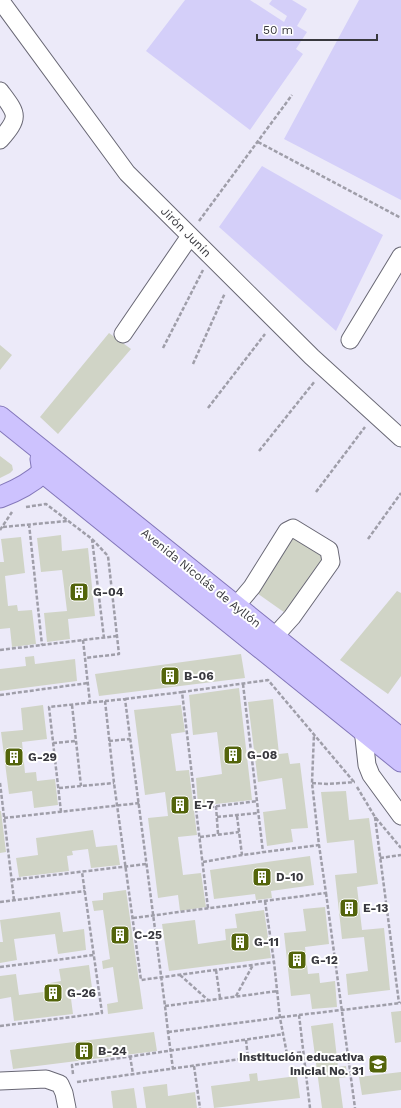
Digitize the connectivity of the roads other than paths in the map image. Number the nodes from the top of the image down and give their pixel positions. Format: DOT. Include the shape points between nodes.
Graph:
graph roads {
  1 [pos="0,0"];
  2 [pos="0,91"];
  3 [pos="0,140"];
  4 [pos="190,236"];
  5 [pos="401,256"];
  6 [pos="123,334"];
  7 [pos="350,340"];
  8 [pos="0,417"];
  9 [pos="401,438"];
  10 [pos="33,442"];
  11 [pos="43,472"];
  12 [pos="7,503"];
  13 [pos="236,606"];
  14 [pos="274,636"];
  15 [pos="363,729"];
  16 [pos="401,739"];
  17 [pos="401,760"];
  18 [pos="401,816"];
  19 [pos="0,1081"];
  20 [pos="67,1108"];
  1 -- 4 [label="street, Jirón Junín" via="127,173"];
  2 -- 3 [label="street" via="14,110 15,117"];
  4 -- 6 [label="street"];
  4 -- 9 [label="street, Jirón Junín" via="325,369"];
  5 -- 7 [label="street"];
  8 -- 10 [label="main road, Avenida Nicolás de Ayllón"];
  10 -- 11 [label="main road" via="39,453"];
  10 -- 13 [label="main road, Avenida Nicolás de Ayllón"];
  11 -- 12 [label="main road" via="20,489"];
  11 -- 15 [label="main road, Avenida Nicolás de Ayllón"];
  13 -- 14 [label="main road, Avenida Nicolás de Ayllón"];
  13 -- 14 [label="street" via="252,587 288,532 294,528 329,550 331,562 292,617"];
  14 -- 16 [label="main road, Avenida Nicolás de Ayllón"];
  15 -- 17 [label="main road, Avenida Nicolás de Ayllón"];
  15 -- 18 [label="street" via="366,765"];
  19 -- 20 [label="street" via="46,1079 60,1084"];
}
